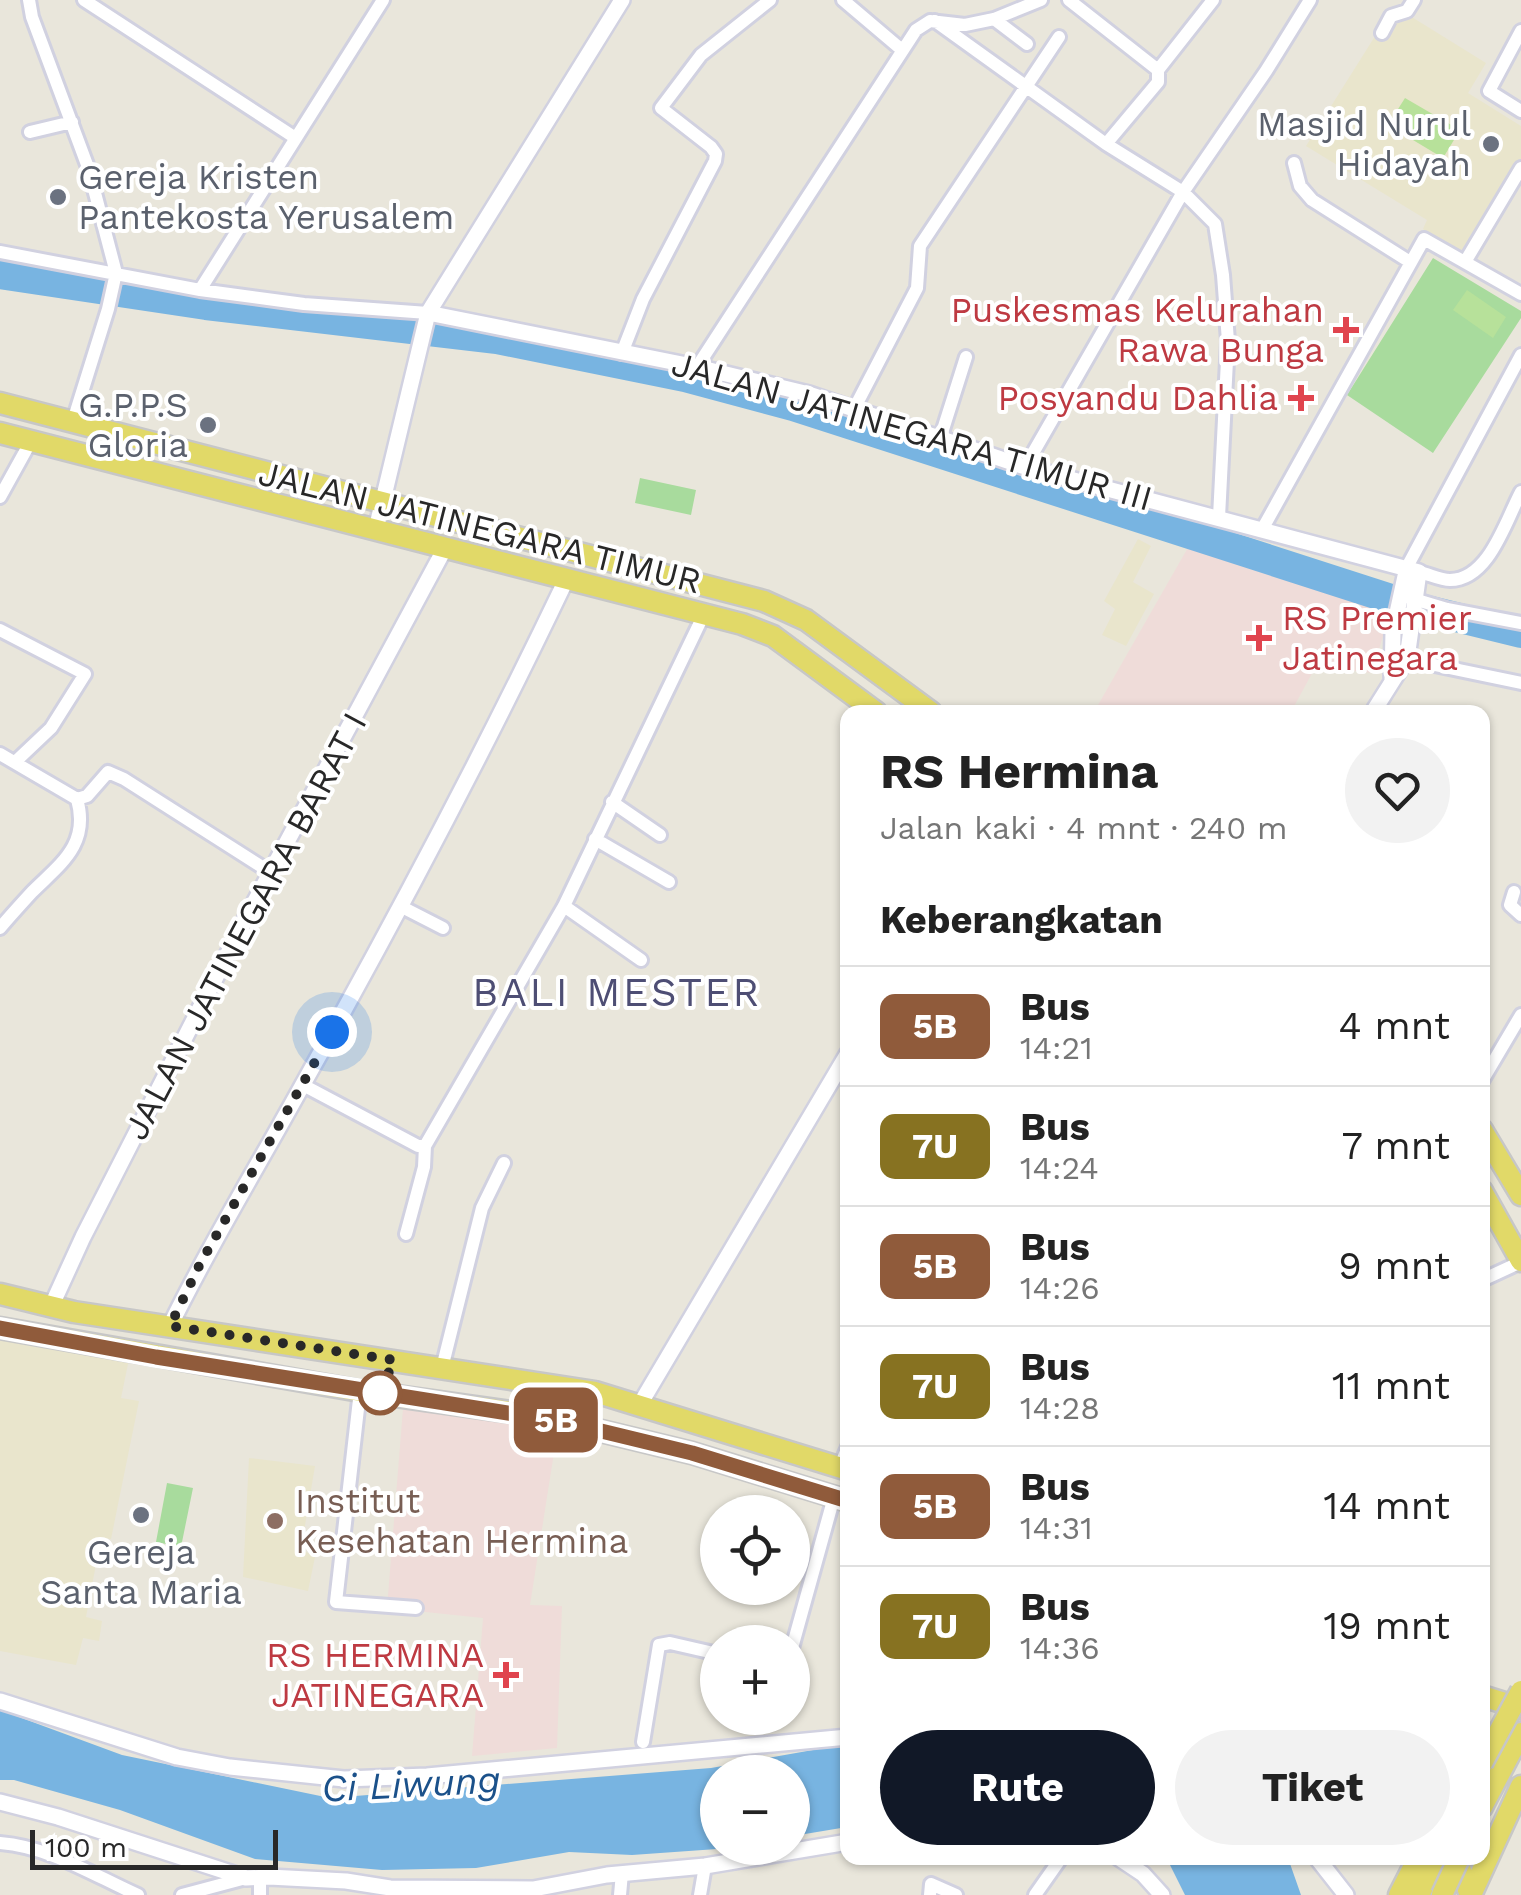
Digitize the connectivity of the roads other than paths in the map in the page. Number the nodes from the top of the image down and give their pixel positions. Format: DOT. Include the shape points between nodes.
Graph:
graph roads {
  1 [pos="29,0"];
  2 [pos="84,0"];
  3 [pos="383,0"];
  4 [pos="622,0"];
  5 [pos="770,0"];
  6 [pos="842,0"];
  7 [pos="1041,0"];
  8 [pos="1069,0"];
  9 [pos="1213,0"];
  10 [pos="1310,0"];
  11 [pos="1414,0"];
  12 [pos="994,19"];
  13 [pos="934,21"];
  14 [pos="1521,30"];
  15 [pos="1382,34"];
  16 [pos="1059,37"];
  17 [pos="1028,44"];
  18 [pos="902,50"];
  19 [pos="1158,70"];
  20 [pos="1024,86"];
  21 [pos="1521,111"];
  22 [pos="72,122"];
  23 [pos="30,132"];
  24 [pos="294,137"];
  25 [pos="1106,144"];
  26 [pos="1294,163"];
  27 [pos="1521,168"];
  28 [pos="1183,192"];
  29 [pos="0,252"];
  30 [pos="1410,262"];
  31 [pos="1465,262"];
  32 [pos="115,277"];
  33 [pos="200,290"];
  34 [pos="1521,294"];
  35 [pos="427,316"];
  36 [pos="622,352"];
  37 [pos="1521,354"];
  38 [pos="966,356"];
  39 [pos="696,367"];
  40 [pos="0,403"];
  41 [pos="853,411"];
  42 [pos="73,422"];
  43 [pos="0,433"];
  44 [pos="940,439"];
  45 [pos="32,441"];
  46 [pos="1025,466"];
  47 [pos="1521,492"];
  48 [pos="0,497"];
  49 [pos="381,500"];
  50 [pos="1219,517"];
  51 [pos="1263,528"];
  52 [pos="376,529"];
  53 [pos="444,548"];
  54 [pos="1413,569"];
  55 [pos="566,580"];
  56 [pos="1407,599"];
  57 [pos="704,614"];
  58 [pos="1521,623"];
  59 [pos="0,630"];
  60 [pos="1399,658"];
  61 [pos="1521,683"];
  62 [pos="867,705"];
  63 [pos="921,705"];
  64 [pos="1376,705"];
  65 [pos="0,754"];
  66 [pos="15,762"];
  67 [pos="77,798"];
  68 [pos="612,802"];
  69 [pos="660,834"];
  70 [pos="595,839"];
  71 [pos="270,872"];
  72 [pos="669,882"];
  73 [pos="1514,892"];
  74 [pos="400,906"];
  75 [pos="564,906"];
  76 [pos="1521,916"];
  77 [pos="0,928"];
  78 [pos="443,928"];
  79 [pos="642,960"];
  80 [pos="1521,1016"];
  81 [pos="840,1067"];
  82 [pos="1490,1068"];
  83 [pos="303,1086"];
  84 [pos="1490,1143"];
  85 [pos="424,1146"];
  86 [pos="504,1163"];
  87 [pos="1521,1194"];
  88 [pos="1490,1205"];
  89 [pos="406,1234"];
  90 [pos="1521,1261"];
  91 [pos="1490,1276"];
  92 [pos="0,1294"];
  93 [pos="52,1307"];
  94 [pos="170,1326"];
  95 [pos="0,1328"];
  96 [pos="442,1368"];
  97 [pos="360,1390"];
  98 [pos="639,1406"];
  99 [pos="840,1468"];
  100 [pos="840,1499"];
  101 [pos="840,1502"];
  102 [pos="416,1608"];
  103 [pos="800,1625"];
  104 [pos="700,1650"];
  105 [pos="1521,1691"];
  106 [pos="1490,1698"];
  107 [pos="0,1701"];
  108 [pos="1521,1708"];
  109 [pos="1521,1732"];
  110 [pos="840,1738"];
  111 [pos="642,1742"];
  112 [pos="1490,1749"];
  113 [pos="1521,1786"];
  114 [pos="1490,1792"];
  115 [pos="0,1802"];
  116 [pos="0,1843"];
  117 [pos="840,1843"];
  118 [pos="1490,1854"];
  119 [pos="1055,1865"];
  120 [pos="1129,1865"];
  121 [pos="1322,1865"];
  122 [pos="1422,1865"];
  123 [pos="1425,1865"];
  124 [pos="1445,1865"];
  125 [pos="1457,1865"];
  126 [pos="1485,1865"];
  127 [pos="705,1866"];
  128 [pos="622,1873"];
  129 [pos="253,1878"];
  130 [pos="931,1890"];
  131 [pos="451,1893"];
  132 [pos="133,1894"];
  133 [pos="188,1894"];
  134 [pos="260,1895"];
  135 [pos="620,1895"];
  136 [pos="700,1895"];
  137 [pos="956,1895"];
  138 [pos="1035,1895"];
  139 [pos="1162,1895"];
  140 [pos="1346,1895"];
  141 [pos="1400,1895"];
  142 [pos="1419,1895"];
  143 [pos="1442,1895"];
  144 [pos="1471,1895"];
  1 -- 22 [label="street"];
  2 -- 24 [label="street"];
  3 -- 24 [label="street"];
  4 -- 35 [label="street"];
  5 -- 36 [label="street" via="702,55 661,108 710,147 715,161"];
  6 -- 18 [label="street"];
  7 -- 12 [label="street"];
  8 -- 19 [label="street"];
  9 -- 19 [label="street"];
  10 -- 28 [label="street"];
  11 -- 15 [label="street" via="1407,11 1391,16"];
  12 -- 13 [label="street" via="965,25"];
  12 -- 17 [label="street"];
  13 -- 18 [label="street" via="916,30"];
  13 -- 20 [label="street"];
  14 -- 21 [label="street" via="1490,91"];
  16 -- 20 [label="street"];
  18 -- 39 [label="street"];
  19 -- 25 [label="street" via="1158,82"];
  20 -- 25 [label="street"];
  20 -- 41 [label="street" via="920,246 913,298"];
  22 -- 23 [label="street"];
  22 -- 32 [label="street"];
  24 -- 33 [label="street"];
  25 -- 28 [label="street"];
  26 -- 30 [label="street" via="1312,200"];
  27 -- 31 [label="street"];
  28 -- 46 [label="street"];
  28 -- 50 [label="street" via="1216,224 1224,275 1228,341"];
  29 -- 32 [label="street"];
  30 -- 31 [label="street" via="1424,239"];
  30 -- 51 [label="street"];
  31 -- 34 [label="street"];
  32 -- 33 [label="street"];
  32 -- 42 [label="street"];
  33 -- 35 [label="street"];
  35 -- 36 [label="street, JALAN JATINEGARA TIMUR III"];
  35 -- 49 [label="street"];
  36 -- 39 [label="street, JALAN JATINEGARA TIMUR III"];
  37 -- 54 [label="street"];
  38 -- 44 [label="street"];
  39 -- 41 [label="street, JALAN JATINEGARA TIMUR III"];
  40 -- 42 [label="main road, JALAN JATINEGARA TIMUR"];
  41 -- 44 [label="street, JALAN JATINEGARA TIMUR III"];
  42 -- 49 [label="main road, JALAN JATINEGARA TIMUR"];
  43 -- 45 [label="main road, JALAN JATINEGARA TIMUR"];
  44 -- 46 [label="street, JALAN JATINEGARA TIMUR III"];
  45 -- 48 [label="street"];
  45 -- 52 [label="main road, JALAN JATINEGARA TIMUR"];
  46 -- 50 [label="street, JALAN JATINEGARA TIMUR III"];
  47 -- 54 [label="street" via="1476,571 1447,580"];
  49 -- 52 [label="street"];
  49 -- 63 [label="main road, JALAN JATINEGARA TIMUR" via="786,609"];
  50 -- 51 [label="street, JALAN JATINEGARA TIMUR III"];
  51 -- 54 [label="street, JALAN JATINEGARA TIMUR III"];
  52 -- 53 [label="main road, JALAN JATINEGARA TIMUR"];
  53 -- 55 [label="main road, JALAN JATINEGARA TIMUR"];
  53 -- 71 [label="street, JALAN JATINEGARA BARAT I"];
  54 -- 56 [label="street"];
  55 -- 57 [label="main road, JALAN JATINEGARA TIMUR"];
  55 -- 74 [label="street"];
  56 -- 58 [label="street"];
  56 -- 60 [label="street"];
  57 -- 62 [label="main road, JALAN JATINEGARA TIMUR" via="774,636"];
  57 -- 68 [label="street"];
  59 -- 66 [label="street" via="85,674 51,728"];
  60 -- 61 [label="street"];
  60 -- 64 [label="street"];
  65 -- 66 [label="street"];
  66 -- 67 [label="street"];
  67 -- 71 [label="street" via="114,774"];
  67 -- 77 [label="street" via="72,851"];
  68 -- 69 [label="street"];
  68 -- 70 [label="street"];
  70 -- 72 [label="street"];
  70 -- 75 [label="street"];
  71 -- 93 [label="street, JALAN JATINEGARA BARAT I"];
  73 -- 76 [label="street" via="1510,905"];
  74 -- 78 [label="street"];
  74 -- 83 [label="street"];
  75 -- 79 [label="street"];
  75 -- 85 [label="street"];
  80 -- 82 [label="street"];
  81 -- 98 [label="street"];
  83 -- 85 [label="street"];
  83 -- 94 [label="street"];
  84 -- 87 [label="main road"];
  85 -- 89 [label="street"];
  86 -- 96 [label="street" via="482,1208"];
  88 -- 90 [label="main road"];
  90 -- 91 [label="street"];
  92 -- 93 [label="main road"];
  93 -- 94 [label="main road"];
  94 -- 96 [label="main road"];
  95 -- 97 [label="main road"];
  96 -- 98 [label="main road" via="578,1388"];
  97 -- 100 [label="main road" via="564,1422"];
  97 -- 102 [label="street" via="336,1602"];
  98 -- 99 [label="main road"];
  101 -- 103 [label="street"];
  104 -- 111 [label="street" via="659,1645"];
  105 -- 112 [label="main road, bridge"];
  106 -- 108 [label="main road"];
  107 -- 110 [label="street" via="177,1758 344,1779"];
  109 -- 114 [label="main road"];
  113 -- 118 [label="main road"];
  115 -- 129 [label="street"];
  116 -- 132 [label="street" via="36,1849"];
  117 -- 127 [label="street"];
  119 -- 138 [label="street"];
  120 -- 139 [label="street"];
  121 -- 140 [label="street"];
  122 -- 141 [label="main road"];
  123 -- 142 [label="main road"];
  124 -- 144 [label="main road" via="1461,1871"];
  125 -- 143 [label="main road, bridge"];
  126 -- 144 [label="main road"];
  127 -- 128 [label="street"];
  127 -- 136 [label="street"];
  128 -- 131 [label="street" via="533,1889"];
  128 -- 135 [label="street"];
  129 -- 131 [label="street"];
  129 -- 133 [label="street"];
  129 -- 134 [label="street"];
  130 -- 137 [label="street"];
}
